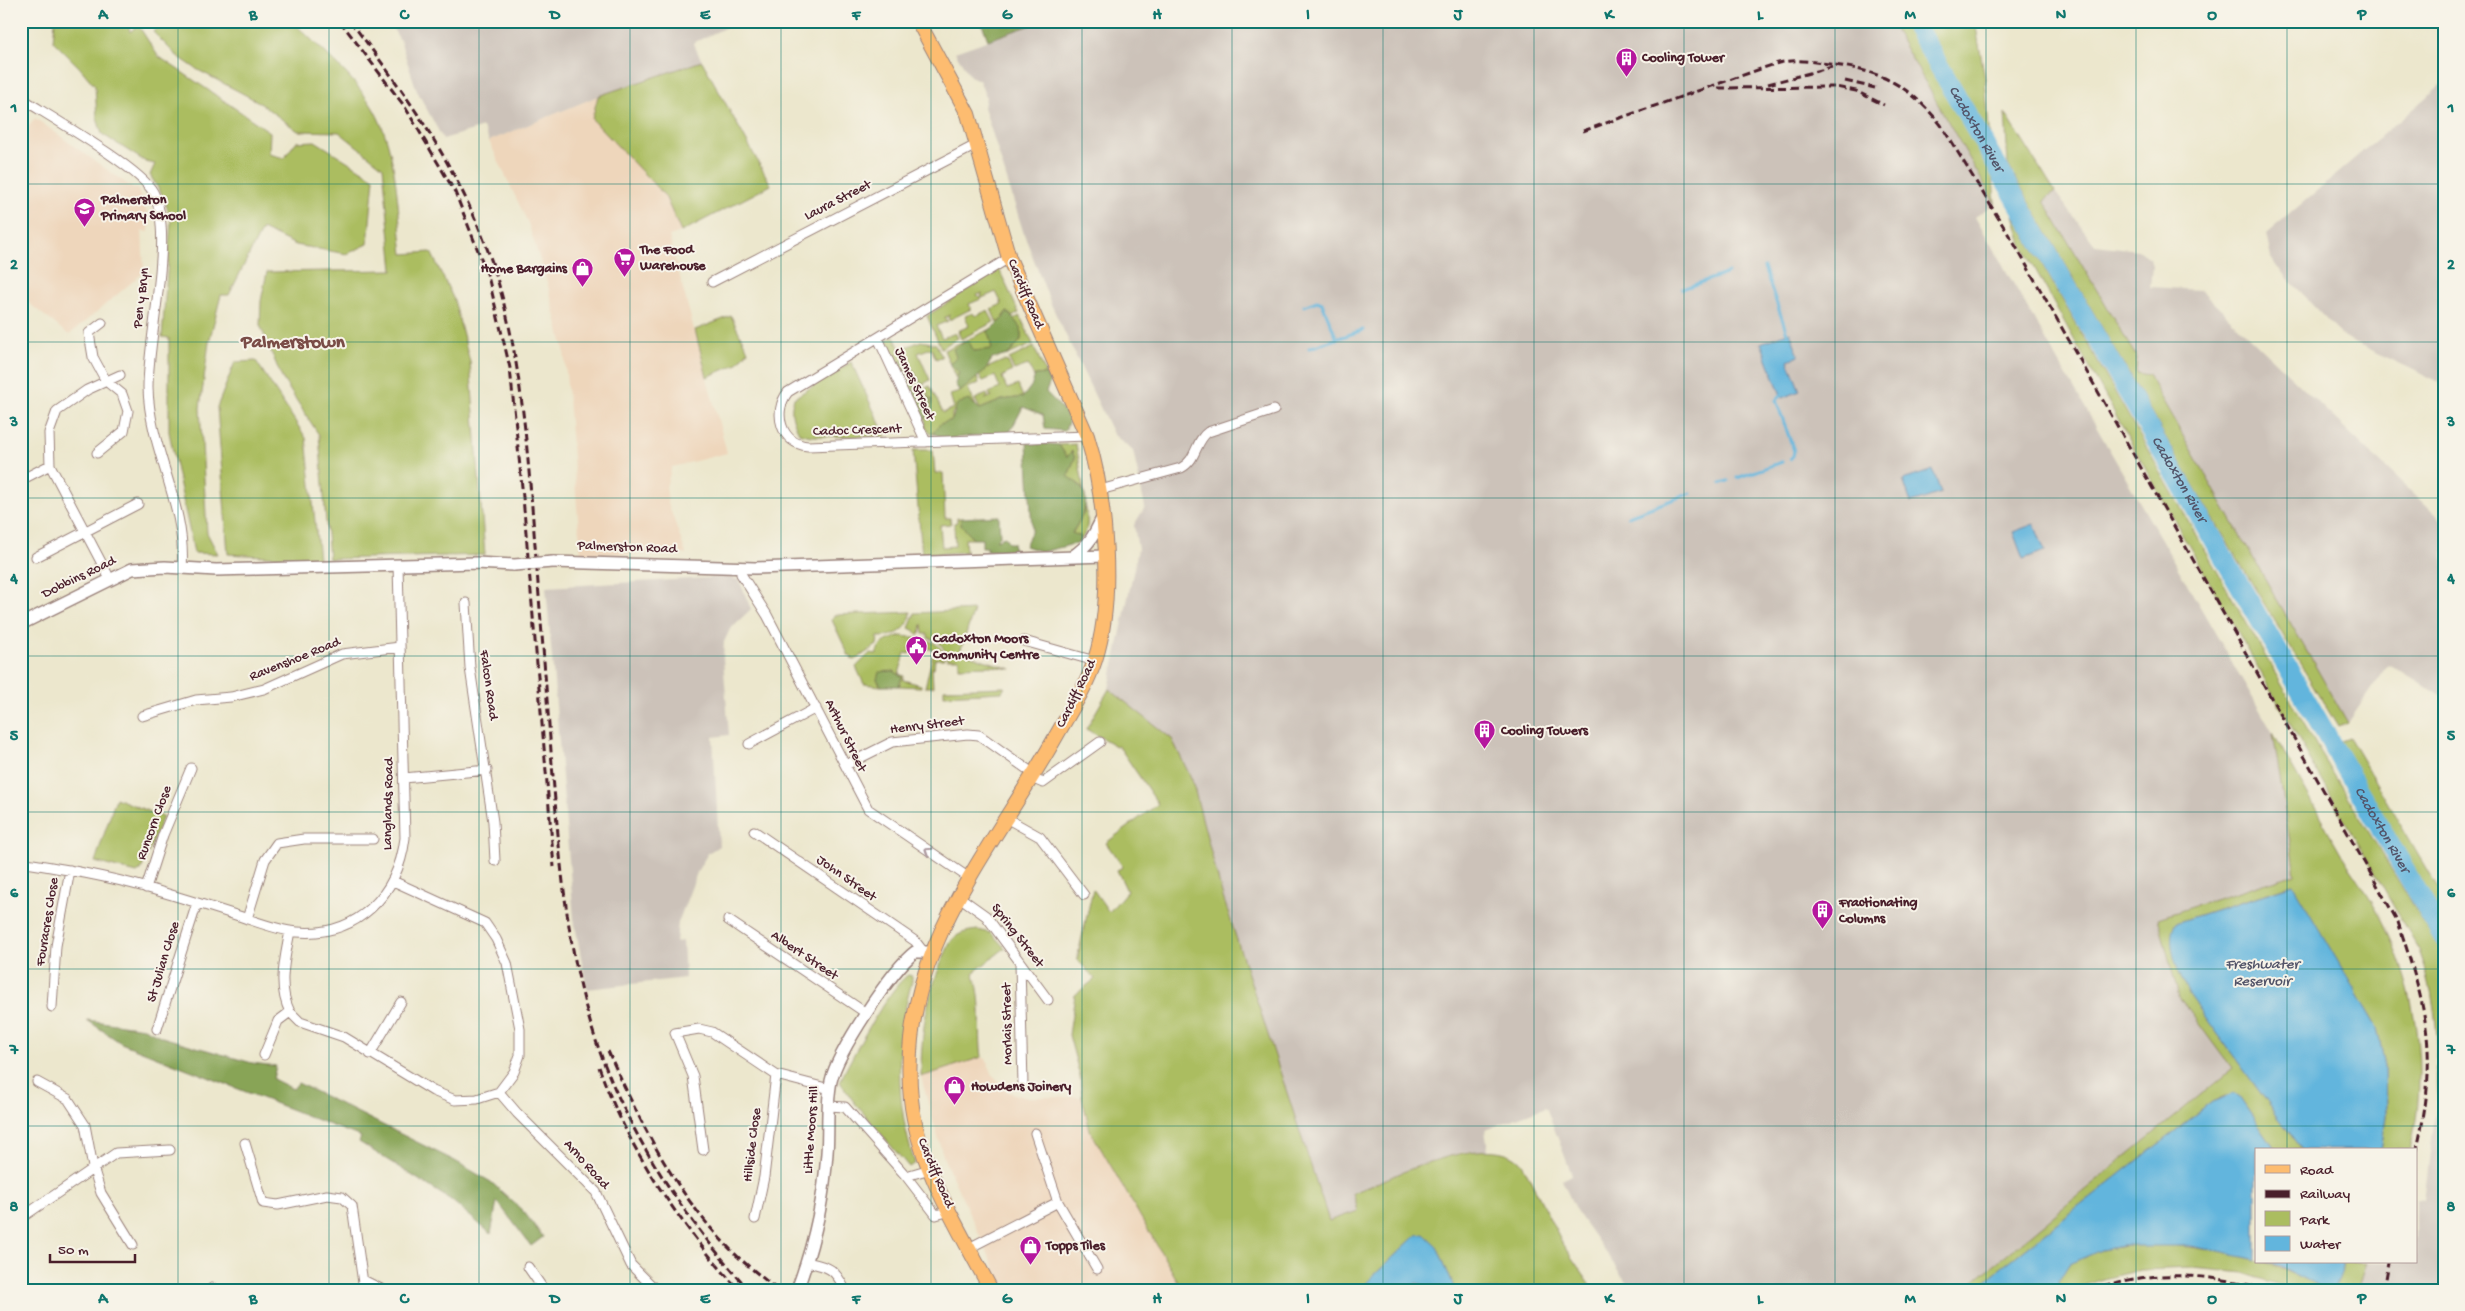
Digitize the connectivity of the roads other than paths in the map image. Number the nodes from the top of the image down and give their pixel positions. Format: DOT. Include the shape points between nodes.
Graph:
graph roads {
  1 [pos="918,21"];
  2 [pos="21,98"];
  3 [pos="978,144"];
  4 [pos="1009,258"];
  5 [pos="712,282"];
  6 [pos="102,323"];
  7 [pos="878,338"];
  8 [pos="120,375"];
  9 [pos="106,381"];
  10 [pos="1274,410"];
  11 [pos="1087,436"];
  12 [pos="926,442"];
  13 [pos="97,453"];
  14 [pos="50,466"];
  15 [pos="21,480"];
  16 [pos="1100,490"];
  17 [pos="138,504"];
  18 [pos="1103,515"];
  19 [pos="85,531"];
  20 [pos="1105,556"];
  21 [pos="36,557"];
  22 [pos="1072,557"];
  23 [pos="398,565"];
  24 [pos="182,568"];
  25 [pos="741,568"];
  26 [pos="110,579"];
  27 [pos="466,603"];
  28 [pos="21,624"];
  29 [pos="1024,640"];
  30 [pos="400,647"];
  31 [pos="1095,661"];
  32 [pos="816,708"];
  33 [pos="142,716"];
  34 [pos="1100,742"];
  35 [pos="749,744"];
  36 [pos="846,764"];
  37 [pos="191,768"];
  38 [pos="486,770"];
  39 [pos="1032,776"];
  40 [pos="404,778"];
  41 [pos="1006,818"];
  42 [pos="754,831"];
  43 [pos="373,839"];
  44 [pos="495,861"];
  45 [pos="21,862"];
  46 [pos="70,870"];
  47 [pos="969,878"];
  48 [pos="393,881"];
  49 [pos="146,888"];
  50 [pos="1084,895"];
  51 [pos="958,896"];
  52 [pos="197,903"];
  53 [pos="247,918"];
  54 [pos="728,920"];
  55 [pos="290,931"];
  56 [pos="927,951"];
  57 [pos="1020,963"];
  58 [pos="1048,1000"];
  59 [pos="401,1002"];
  60 [pos="52,1007"];
  61 [pos="290,1012"];
  62 [pos="866,1013"];
  63 [pos="157,1029"];
  64 [pos="370,1054"];
  65 [pos="264,1055"];
  66 [pos="776,1075"];
  67 [pos="37,1082"];
  68 [pos="1023,1085"];
  69 [pos="830,1089"];
  70 [pos="499,1092"];
  71 [pos="829,1106"];
  72 [pos="1035,1134"];
  73 [pos="245,1143"];
  74 [pos="170,1150"];
  75 [pos="703,1150"];
  76 [pos="93,1167"];
  77 [pos="930,1169"];
  78 [pos="906,1176"];
  79 [pos="1058,1202"];
  80 [pos="950,1211"];
  81 [pos="21,1218"];
  82 [pos="755,1219"];
  83 [pos="133,1245"];
  84 [pos="970,1248"];
  85 [pos="806,1262"];
  86 [pos="528,1267"];
  87 [pos="1097,1269"];
  88 [pos="364,1285"];
  89 [pos="383,1290"];
  90 [pos="544,1290"];
  91 [pos="656,1290"];
  92 [pos="797,1290"];
  93 [pos="845,1290"];
  94 [pos="991,1290"];
  1 -- 3 [label="main road, Cardiff Road" via="960,97"];
  2 -- 24 [label="street, Pen y Bryn" via="134,172 152,191 160,211 162,240 148,388 153,433 175,506"];
  3 -- 4 [label="main road, Cardiff Road"];
  3 -- 5 [label="street, Laura Street"];
  4 -- 7 [label="street, Cadoc Crescent"];
  4 -- 11 [label="main road, Cardiff Road"];
  6 -- 9 [label="street" via="89,333 93,356"];
  7 -- 12 [label="street, James Street"];
  7 -- 12 [label="street, Cadoc Crescent" via="788,392 780,404 784,432 794,444 808,446"];
  8 -- 9 [label="street"];
  9 -- 13 [label="street" via="122,394 128,411 124,431"];
  9 -- 14 [label="street" via="56,411 49,433"];
  10 -- 16 [label="street" via="1208,432 1201,438 1190,462 1181,468"];
  11 -- 12 [label="street, Cadoc Crescent"];
  11 -- 16 [label="main road, Cardiff Road"];
  14 -- 15 [label="street"];
  14 -- 19 [label="street"];
  16 -- 18 [label="main road, Cardiff Road"];
  17 -- 19 [label="street"];
  18 -- 20 [label="main road, Cardiff Road"];
  18 -- 22 [label="street" via="1091,541"];
  19 -- 21 [label="street"];
  19 -- 26 [label="street"];
  20 -- 22 [label="street, Palmerston Road"];
  20 -- 31 [label="main road, Cardiff Road" via="1104,604"];
  22 -- 25 [label="street, Palmerston Road"];
  23 -- 24 [label="street, Palmerston Road"];
  23 -- 25 [label="street, Palmerston Road, bridge" via="553,562"];
  23 -- 30 [label="street, Langlands Road"];
  24 -- 26 [label="street, Dobbins Road" via="132,569"];
  25 -- 32 [label="street, Arthur Street" via="741,574"];
  26 -- 28 [label="street, Dobbins Road"];
  27 -- 38 [label="street, Falcon Road" via="470,668"];
  29 -- 31 [label="street"];
  30 -- 33 [label="street, Ravenshoe Road" via="342,654 258,691 196,700"];
  30 -- 40 [label="street, Langlands Road"];
  31 -- 39 [label="main road, Cardiff Road" via="1081,692"];
  32 -- 35 [label="street"];
  32 -- 36 [label="street, Arthur Street"];
  34 -- 39 [label="street" via="1043,784"];
  36 -- 39 [label="street, Henry Street" via="892,742 968,734 979,736"];
  47 -- 36 [label="street, Arthur Street, one-way" via="868,809 846,771"];
  37 -- 49 [label="street, Runcorn Close" via="163,835"];
  38 -- 40 [label="street"];
  38 -- 44 [label="street, Falcon Road"];
  39 -- 41 [label="main road, Cardiff Road"];
  40 -- 48 [label="street, Langlands Road" via="405,838"];
  41 -- 47 [label="main road, Cardiff Road"];
  41 -- 50 [label="street" via="1040,837"];
  42 -- 56 [label="street, John Street"];
  43 -- 53 [label="street" via="304,839 277,843 265,860"];
  45 -- 46 [label="street, Langlands Road"];
  46 -- 49 [label="street, Langlands Road"];
  46 -- 60 [label="street, Fouracres Close" via="56,946"];
  47 -- 51 [label="main road, Cardiff Road"];
  48 -- 55 [label="street, Langlands Road" via="373,907 350,922 330,930"];
  48 -- 70 [label="street" via="485,923 496,939 507,962 520,1029 520,1055 514,1072"];
  49 -- 52 [label="street, Langlands Road"];
  51 -- 56 [label="main road, Cardiff Road"];
  51 -- 57 [label="street, Spring Street" via="986,916"];
  52 -- 53 [label="street, Langlands Road"];
  52 -- 63 [label="street, St Julian Close"];
  53 -- 55 [label="street, Langlands Road"];
  54 -- 62 [label="street, Albert Street"];
  55 -- 61 [label="street" via="282,977 283,999"];
  56 -- 62 [label="street, Little Moors Hill" via="915,952 902,965"];
  56 -- 77 [label="main road, Cardiff Road" via="909,1055 914,1119"];
  57 -- 58 [label="street, Spring Street"];
  57 -- 68 [label="street, Morlais Street"];
  59 -- 64 [label="street"];
  61 -- 64 [label="street" via="300,1022 344,1038"];
  61 -- 65 [label="street" via="278,1021"];
  62 -- 69 [label="street, Little Moors Hill" via="843,1052"];
  64 -- 70 [label="street" via="433,1091 455,1100 477,1099"];
  66 -- 69 [label="street"];
  66 -- 75 [label="street" via="712,1032 699,1029 675,1033 693,1076"];
  66 -- 82 [label="street, Hillside Close" via="764,1177"];
  67 -- 76 [label="street" via="68,1099 72,1105 85,1125"];
  69 -- 71 [label="street, Little Moors Hill"];
  70 -- 91 [label="street, Arno Road" via="596,1192 631,1265"];
  71 -- 78 [label="street" via="845,1107"];
  71 -- 85 [label="street, Little Moors Hill" via="821,1201"];
  72 -- 79 [label="street"];
  73 -- 88 [label="street" via="263,1203 278,1205 327,1196 342,1197 352,1206"];
  74 -- 76 [label="street" via="116,1153"];
  76 -- 81 [label="street"];
  76 -- 83 [label="street" via="101,1193"];
  77 -- 78 [label="street"];
  77 -- 80 [label="main road, Cardiff Road"];
  78 -- 80 [label="street" via="936,1215"];
  79 -- 84 [label="street"];
  79 -- 87 [label="street"];
  80 -- 84 [label="main road, Cardiff Road"];
  84 -- 94 [label="main road, Cardiff Road"];
  85 -- 92 [label="street, Little Moors Hill"];
  85 -- 93 [label="street" via="834,1271"];
  86 -- 90 [label="street"];
  88 -- 89 [label="street"];
}
